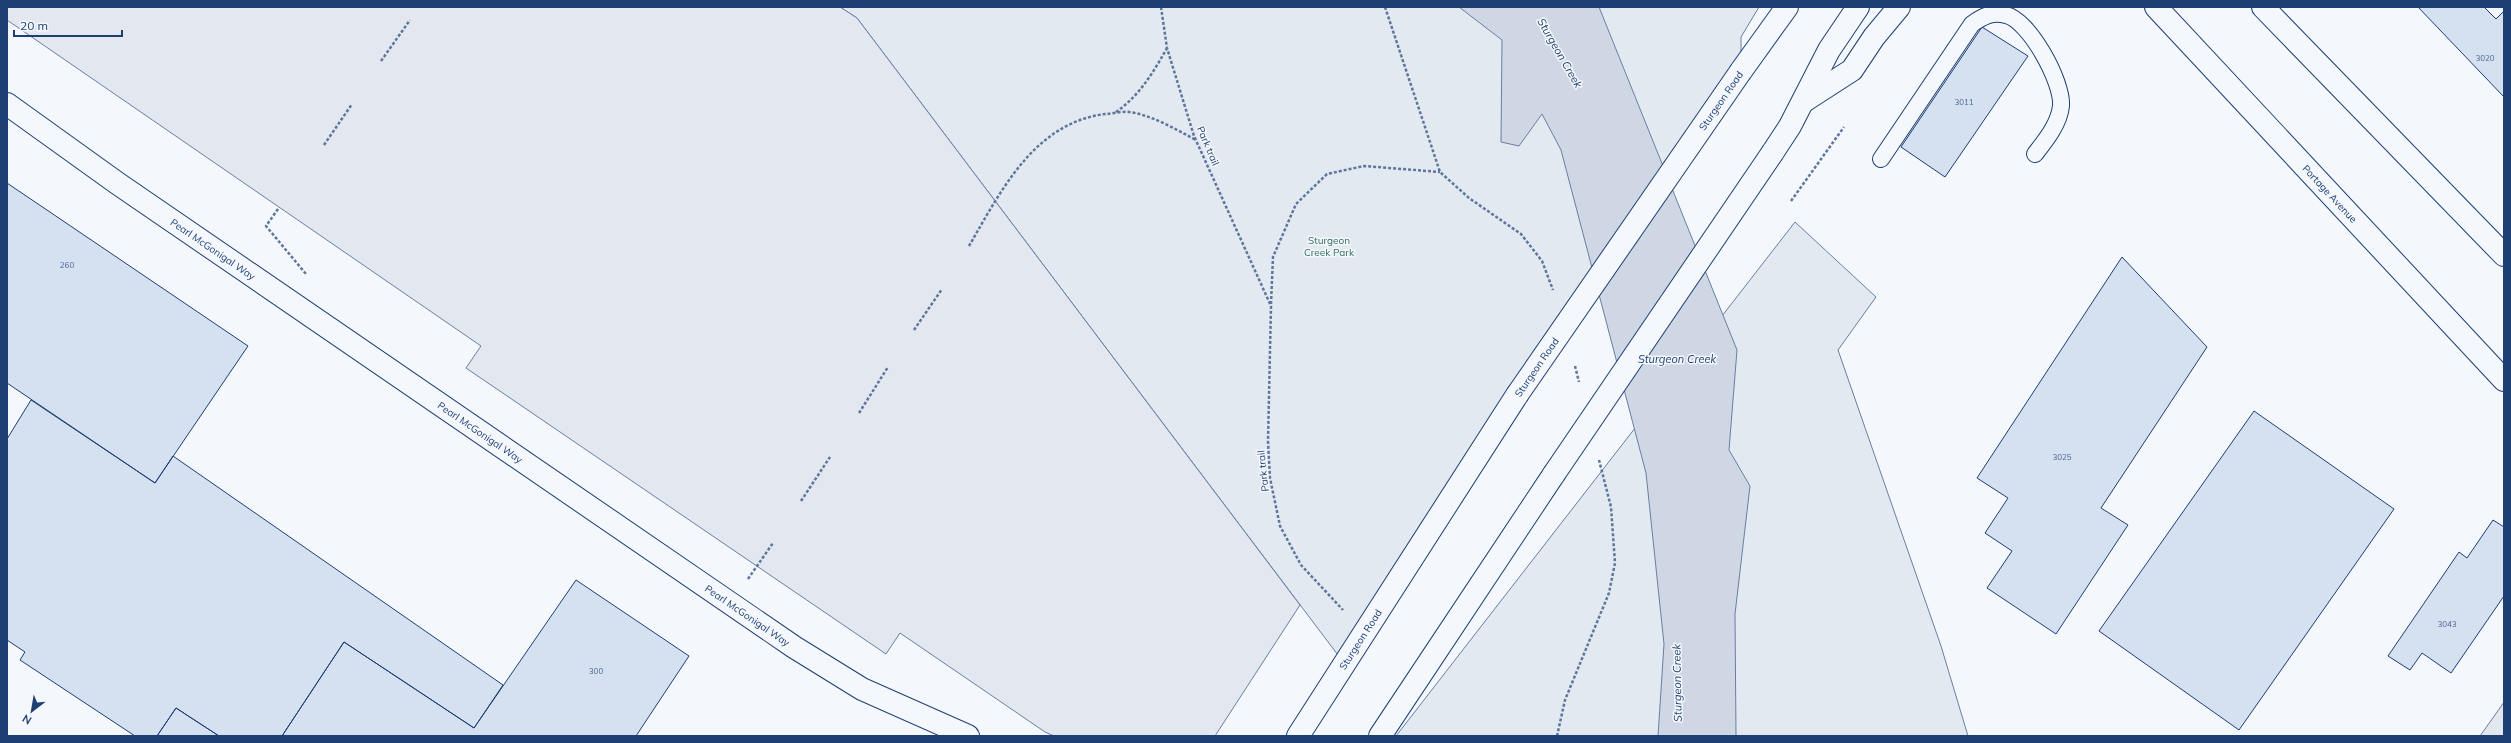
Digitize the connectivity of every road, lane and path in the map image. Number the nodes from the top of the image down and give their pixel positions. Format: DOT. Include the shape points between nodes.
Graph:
graph roads {
  1 [pos="1161,7"];
  2 [pos="1787,7"];
  3 [pos="1858,7"];
  4 [pos="1899,7"];
  5 [pos="2156,7"];
  6 [pos="2263,7"];
  7 [pos="410,20"];
  8 [pos="1167,48"];
  9 [pos="381,61"];
  10 [pos="1804,102"];
  11 [pos="7,104"];
  12 [pos="352,104"];
  13 [pos="1115,113"];
  14 [pos="1844,127"];
  15 [pos="1196,140"];
  16 [pos="324,145"];
  17 [pos="2035,154"];
  18 [pos="1881,159"];
  19 [pos="1440,172"];
  20 [pos="1791,201"];
  21 [pos="278,209"];
  22 [pos="969,246"];
  23 [pos="2504,255"];
  24 [pos="308,277"];
  25 [pos="942,288"];
  26 [pos="1271,306"];
  27 [pos="914,330"];
  28 [pos="888,368"];
  29 [pos="2504,380"];
  30 [pos="859,413"];
  31 [pos="830,457"];
  32 [pos="801,501"];
  33 [pos="773,543"];
  34 [pos="744,585"];
  35 [pos="1345,612"];
  36 [pos="968,736"];
  37 [pos="1298,736"];
  38 [pos="1380,736"];
  1 -- 8 [label="path, Park trail"];
  2 -- 37 [label="main road, Sturgeon Road, bridge" via="1517,395"];
  3 -- 10 [label="main road" via="1829,50"];
  4 -- 10 [label="main road" via="1874,37 1852,70"];
  5 -- 29 [label="main road, Portage Avenue"];
  6 -- 23 [label="main road"];
  7 -- 9 [label="path"];
  8 -- 13 [label="path" via="1143,86 1129,103"];
  8 -- 15 [label="path, Park trail"];
  10 -- 38 [label="main road, bridge" via="1773,152"];
  11 -- 36 [label="main road, Pearl McGonigal Way" via="123,187 794,647 862,689"];
  12 -- 16 [label="path"];
  13 -- 15 [label="path" via="1128,112 1164,123"];
  13 -- 22 [label="path" via="1093,116 1059,129 1031,151 1017,168"];
  14 -- 20 [label="path"];
  15 -- 26 [label="path, Park trail"];
  17 -- 18 [label="lane" via="2057,122 2061,90 2051,67 2017,20 1997,14 1984,16 1972,24"];
  19 -- 26 [label="path, Park trail" via="1364,166 1327,174 1296,204 1273,257"];
  21 -- 24 [label="path" via="266,226"];
  25 -- 27 [label="path"];
  26 -- 35 [label="path, Park trail" via="1268,441 1270,478 1280,526 1301,565"];
  28 -- 30 [label="path"];
  31 -- 32 [label="path"];
  33 -- 34 [label="path"];
}
